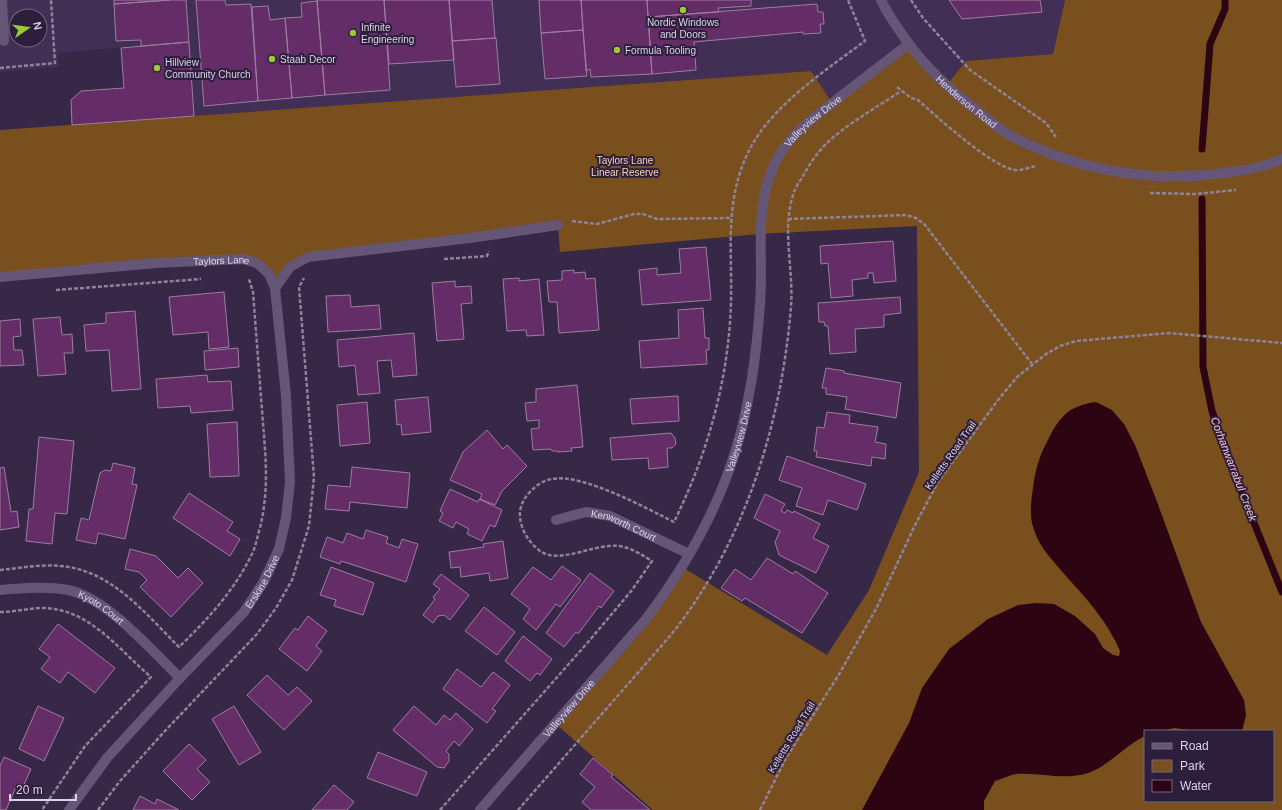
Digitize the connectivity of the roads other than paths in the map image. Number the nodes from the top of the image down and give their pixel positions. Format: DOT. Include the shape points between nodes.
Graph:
graph roads {
  1 [pos="2,0"];
  2 [pos="881,0"];
  3 [pos="4,41"];
  4 [pos="909,44"];
  5 [pos="1282,159"];
  6 [pos="558,226"];
  7 [pos="0,277"];
  8 [pos="276,288"];
  9 [pos="556,520"];
  10 [pos="689,554"];
  11 [pos="0,590"];
  12 [pos="180,678"];
  13 [pos="69,810"];
  14 [pos="480,810"];
  1 -- 3 [label="street"];
  2 -- 4 [label="street, Henderson Road"];
  4 -- 5 [label="street, Henderson Road" via="954,94 1008,134 1083,165 1126,174 1184,177 1243,171"];
  4 -- 10 [label="street, Valleyview Drive" via="809,121 775,162 761,212 761,298 746,409 723,485"];
  6 -- 8 [label="street" via="308,257 290,268"];
  7 -- 8 [label="street, Taylors Lane" via="243,258 257,262 269,274"];
  8 -- 12 [label="street, Erskine Drive" via="290,482 279,549 263,582 244,612"];
  9 -- 10 [label="street, Kenworth Court" via="586,512 610,516"];
  10 -- 14 [label="street, Valleyview Drive" via="669,589 646,619"];
  11 -- 12 [label="street, Kyoto Court" via="67,590 97,601"];
  12 -- 13 [label="street, Erskine Drive" via="107,758"];
}
